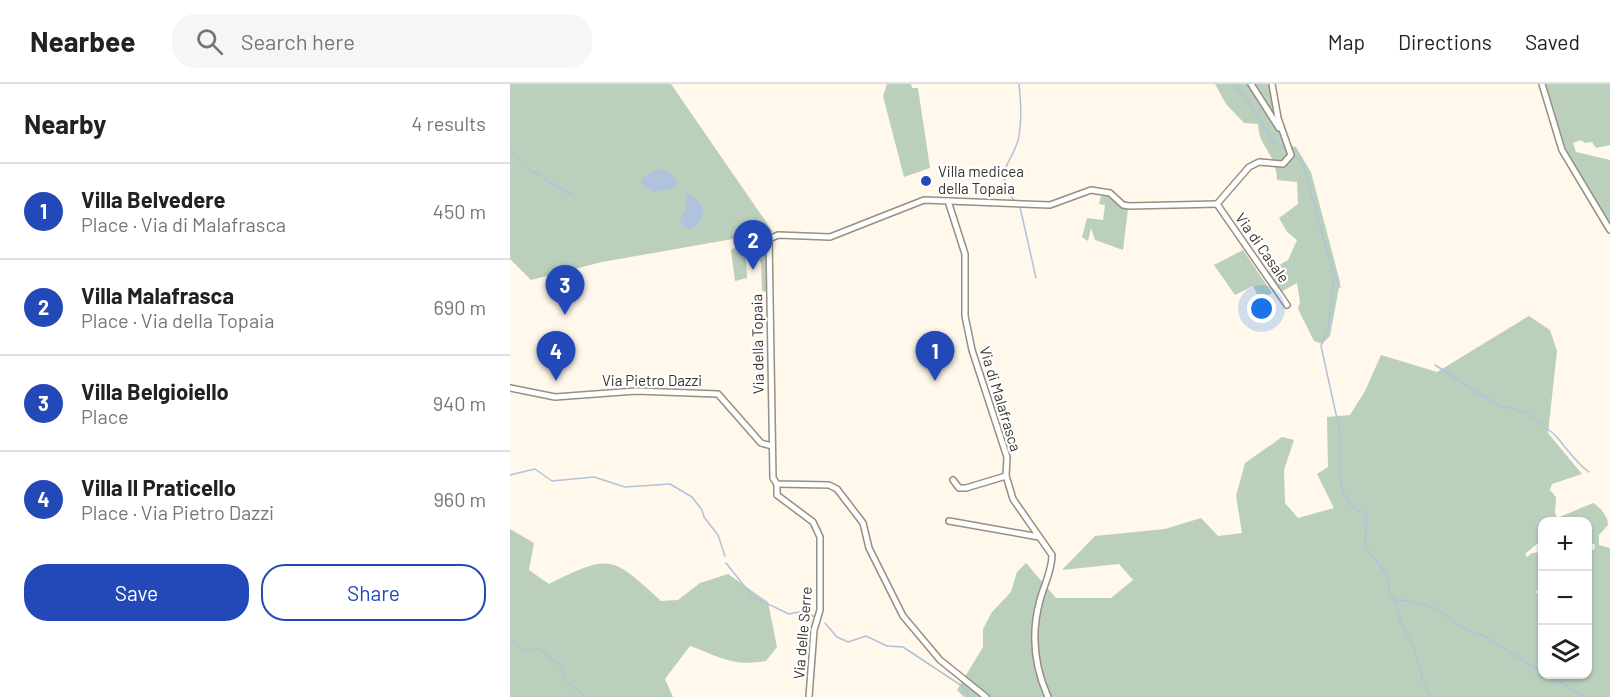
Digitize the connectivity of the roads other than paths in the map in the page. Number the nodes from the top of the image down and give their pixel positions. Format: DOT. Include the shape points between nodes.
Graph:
graph roads {
  1 [pos="1251,84"];
  2 [pos="1272,84"];
  3 [pos="1542,84"];
  4 [pos="1285,135"];
  5 [pos="948,201"];
  6 [pos="1217,204"];
  7 [pos="1610,230"];
  8 [pos="1287,305"];
  9 [pos="510,388"];
  10 [pos="772,446"];
  11 [pos="1006,476"];
  12 [pos="953,480"];
  13 [pos="777,484"];
  14 [pos="949,521"];
  15 [pos="1039,537"];
  16 [pos="809,697"];
  17 [pos="986,697"];
  18 [pos="1048,697"];
  1 -- 4 [label="street"];
  2 -- 4 [label="street"];
  3 -- 7 [label="street" via="1562,150"];
  4 -- 6 [label="street" via="1291,155 1287,162 1259,162 1249,167"];
  5 -- 6 [label="street, Via della Topaia" via="1050,205 1091,190 1110,193 1130,206"];
  5 -- 10 [label="street, Via della Topaia" via="917,201 830,237 778,235 769,239"];
  5 -- 11 [label="street, Via di Malafrasca" via="965,254 965,316 972,350 1007,457"];
  6 -- 8 [label="street, Via di Casale"];
  9 -- 10 [label="street, Via Pietro Dazzi" via="555,397 636,391 718,394 761,443"];
  10 -- 13 [label="street" via="773,478"];
  11 -- 12 [label="street" via="966,488 959,488"];
  11 -- 15 [label="street, Via di Malafrasca" via="1012,499"];
  13 -- 16 [label="street, Via delle Serre" via="777,495 813,522 820,537 820,610 814,630"];
  13 -- 17 [label="street" via="830,484 837,489 863,523 869,548 903,616 940,660"];
  14 -- 15 [label="street"];
  15 -- 18 [label="street, Via di Malafrasca" via="1052,555 1034,640"];
}
